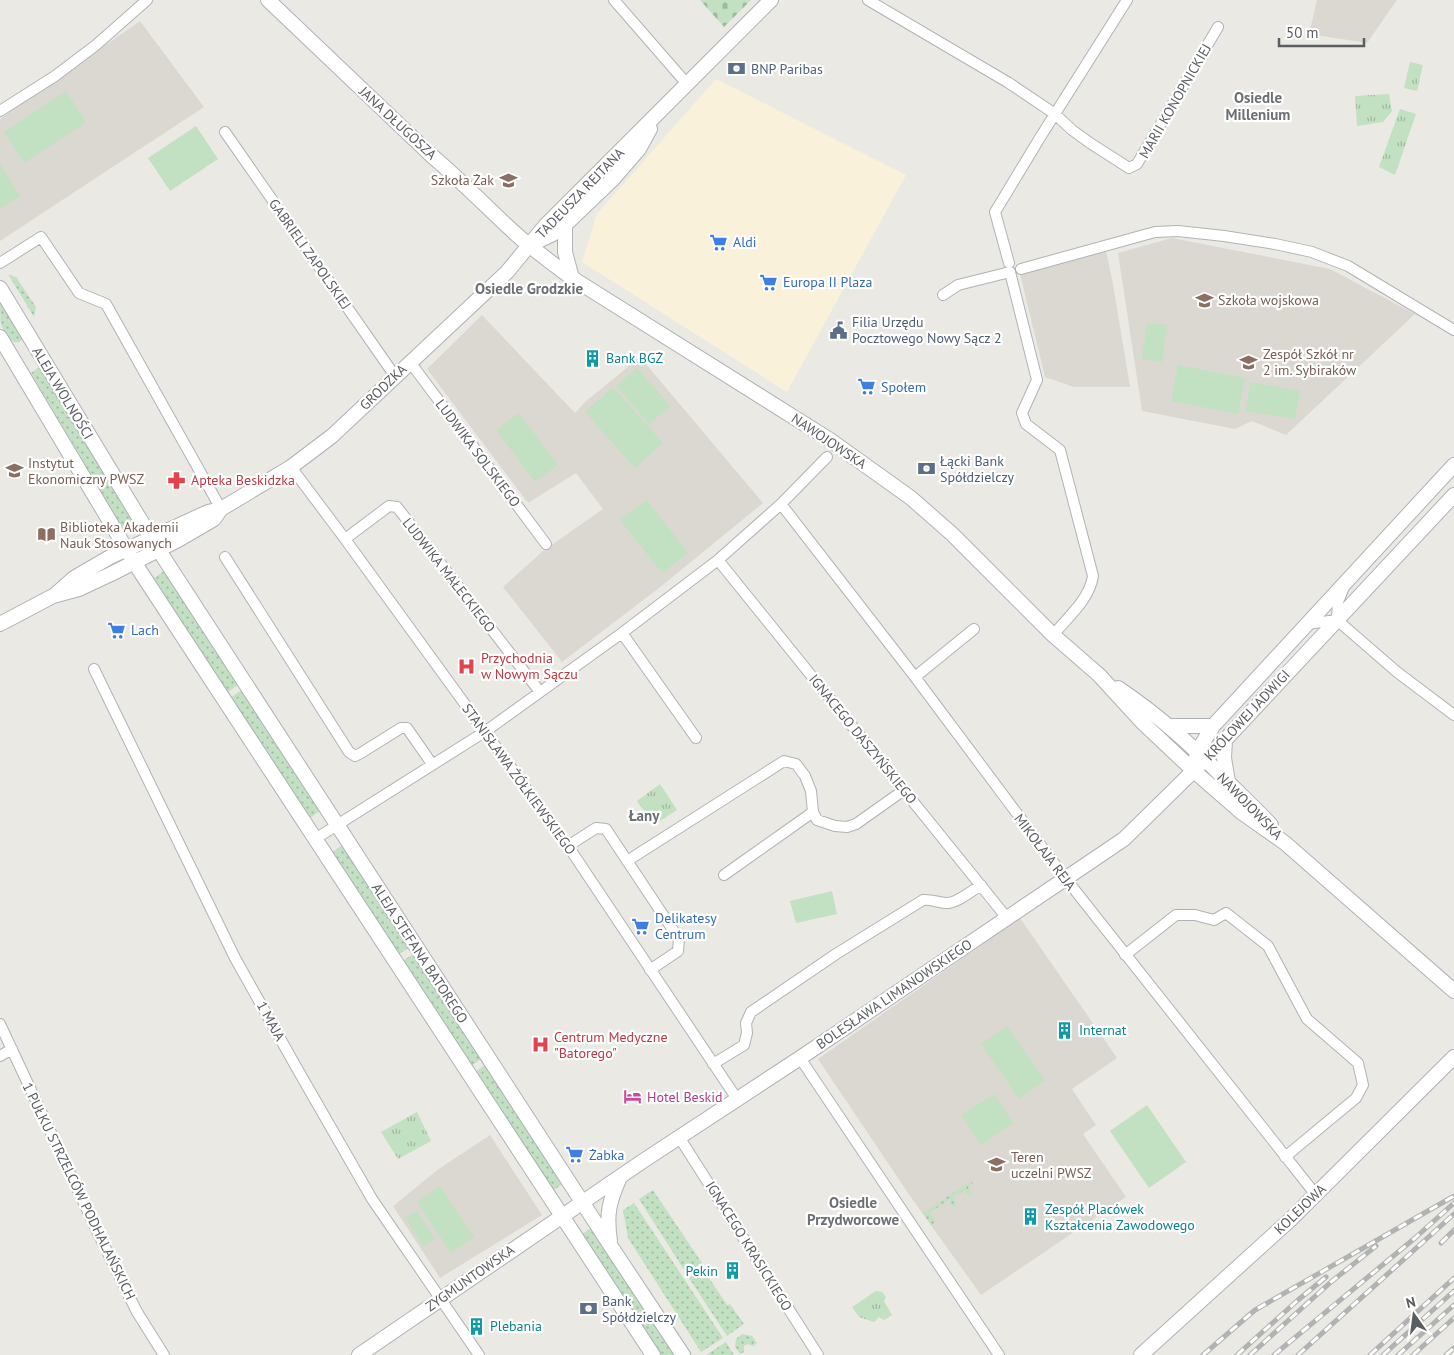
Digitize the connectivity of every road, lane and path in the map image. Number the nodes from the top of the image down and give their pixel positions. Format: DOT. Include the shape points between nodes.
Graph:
graph roads {
  1 [pos="147,0"];
  2 [pos="268,0"];
  3 [pos="614,0"];
  4 [pos="771,0"];
  5 [pos="868,0"];
  6 [pos="1127,0"];
  7 [pos="1218,27"];
  8 [pos="687,84"];
  9 [pos="0,111"];
  10 [pos="661,111"];
  11 [pos="1055,114"];
  12 [pos="225,132"];
  13 [pos="565,225"];
  14 [pos="529,245"];
  15 [pos="0,263"];
  16 [pos="1009,263"];
  17 [pos="1021,269"];
  18 [pos="572,278"];
  19 [pos="0,288"];
  20 [pos="943,295"];
  21 [pos="1454,330"];
  22 [pos="0,337"];
  23 [pos="410,362"];
  24 [pos="395,376"];
  25 [pos="827,457"];
  26 [pos="291,467"];
  27 [pos="1452,471"];
  28 [pos="1454,495"];
  29 [pos="781,504"];
  30 [pos="221,509"];
  31 [pos="345,539"];
  32 [pos="155,544"];
  33 [pos="546,544"];
  34 [pos="127,550"];
  35 [pos="225,557"];
  36 [pos="718,560"];
  37 [pos="134,562"];
  38 [pos="1347,580"];
  39 [pos="53,596"];
  40 [pos="1336,620"];
  41 [pos="0,624"];
  42 [pos="1306,624"];
  43 [pos="974,629"];
  44 [pos="622,632"];
  45 [pos="1053,634"];
  46 [pos="94,669"];
  47 [pos="1099,676"];
  48 [pos="915,677"];
  49 [pos="540,692"];
  50 [pos="1454,715"];
  51 [pos="1168,726"];
  52 [pos="1213,726"];
  53 [pos="486,731"];
  54 [pos="696,738"];
  55 [pos="1225,740"];
  56 [pos="1202,756"];
  57 [pos="432,764"];
  58 [pos="1194,771"];
  59 [pos="1228,782"];
  60 [pos="904,790"];
  61 [pos="813,812"];
  62 [pos="337,824"];
  63 [pos="315,839"];
  64 [pos="1286,843"];
  65 [pos="568,846"];
  66 [pos="628,861"];
  67 [pos="724,876"];
  68 [pos="1066,880"];
  69 [pos="981,885"];
  70 [pos="1007,918"];
  71 [pos="1125,955"];
  72 [pos="650,970"];
  73 [pos="1454,991"];
  74 [pos="0,1024"];
  75 [pos="12,1050"];
  76 [pos="0,1056"];
  77 [pos="1454,1057"];
  78 [pos="800,1058"];
  79 [pos="713,1064"];
  80 [pos="736,1099"];
  81 [pos="679,1137"];
  82 [pos="1285,1157"];
  83 [pos="620,1177"];
  84 [pos="1316,1194"];
  85 [pos="582,1202"];
  86 [pos="561,1216"];
  87 [pos="612,1248"];
  88 [pos="440,1299"];
  89 [pos="995,1354"];
  90 [pos="164,1355"];
  91 [pos="359,1355"];
  92 [pos="479,1355"];
  93 [pos="652,1355"];
  94 [pos="683,1355"];
  95 [pos="818,1355"];
  96 [pos="1141,1355"];
  1 -- 9 [label="street" via="55,76"];
  2 -- 14 [label="street, JANA DŁUGOSZA"];
  3 -- 8 [label="street"];
  4 -- 8 [label="street, TADEUSZA REJTANA"];
  5 -- 11 [label="street, MARII KONOPNICKIEJ" via="1009,83"];
  6 -- 11 [label="street"];
  7 -- 11 [label="street, MARII KONOPNICKIEJ" via="1138,164 1129,168 1072,130"];
  8 -- 10 [label="street, TADEUSZA REJTANA"];
  10 -- 13 [label="street, TADEUSZA REJTANA" via="639,149"];
  10 -- 14 [label="street, TADEUSZA REJTANA"];
  11 -- 16 [label="street" via="995,212"];
  12 -- 24 [label="street, GABRIELI ZAPOLSKIEJ"];
  13 -- 14 [label="street, TADEUSZA REJTANA" via="554,234"];
  13 -- 18 [label="street" via="565,252"];
  14 -- 18 [label="street, NAWOJOWSKA"];
  14 -- 23 [label="street, GRODZKA" via="507,272"];
  15 -- 30 [label="street" via="41,237 79,293 106,304"];
  17 -- 21 [label="street" via="1155,232 1178,231 1275,244 1312,252 1348,266"];
  18 -- 45 [label="street, NAWOJOWSKA" via="830,440 911,498"];
  19 -- 32 [label="street, ALEJA WOLNOŚCI"];
  20 -- 45 [label="street" via="958,285 1010,272 1038,380 1022,413 1026,424 1060,450 1093,576 1082,602"];
  22 -- 34 [label="street, ALEJA WOLNOŚCI"];
  23 -- 24 [label="street, GRODZKA"];
  23 -- 33 [label="street, LUDWIKA SOLSKIEGO"];
  24 -- 26 [label="street, GRODZKA" via="332,436"];
  25 -- 29 [label="street"];
  26 -- 30 [label="street, GRODZKA"];
  26 -- 31 [label="street, STANISŁAWA ŻÓŁKIEWSKIEGO"];
  27 -- 38 [label="street, KRÓLOWEJ JADWIGI"];
  28 -- 40 [label="street, KRÓLOWEJ JADWIGI"];
  29 -- 36 [label="street"];
  29 -- 48 [label="street, MIKOŁAJA REJA"];
  30 -- 32 [label="street, GRODZKA" via="214,519"];
  31 -- 49 [label="street, LUDWIKA MAŁECKIEGO" via="389,506 397,507"];
  31 -- 53 [label="street, STANISŁAWA ŻÓŁKIEWSKIEGO"];
  32 -- 34 [label="street, GRODZKA"];
  32 -- 37 [label="street, GRODZKA"];
  32 -- 62 [label="street, ALEJA STEFANA BATOREGO"];
  34 -- 37 [label="street, ALEJA WOLNOŚCI"];
  34 -- 39 [label="street, GRODZKA" via="74,578"];
  35 -- 57 [label="street" via="349,752 355,756 401,728 407,728"];
  36 -- 44 [label="street"];
  36 -- 60 [label="street, IGNACEGO DASZYŃSKIEGO"];
  37 -- 39 [label="street, GRODZKA" via="79,589"];
  37 -- 63 [label="street, ALEJA STEFANA BATOREGO"];
  38 -- 40 [label="street" via="1338,602"];
  38 -- 42 [label="street, KRÓLOWEJ JADWIGI"];
  39 -- 41 [label="street, GRODZKA"];
  40 -- 42 [label="street"];
  40 -- 50 [label="street" via="1396,672"];
  40 -- 55 [label="street, KRÓLOWEJ JADWIGI"];
  42 -- 52 [label="street, KRÓLOWEJ JADWIGI"];
  43 -- 48 [label="street"];
  44 -- 49 [label="street"];
  44 -- 54 [label="street"];
  45 -- 47 [label="street, NAWOJOWSKA"];
  46 -- 88 [label="street, 1 MAJA" via="235,958 372,1199"];
  47 -- 51 [label="street, NAWOJOWSKA"];
  47 -- 58 [label="street, NAWOJOWSKA"];
  48 -- 68 [label="street, MIKOŁAJA REJA"];
  49 -- 53 [label="street"];
  51 -- 52 [label="street"];
  51 -- 56 [label="street, NAWOJOWSKA"];
  52 -- 56 [label="street, KRÓLOWEJ JADWIGI"];
  53 -- 57 [label="street"];
  53 -- 65 [label="street, STANISŁAWA ŻÓŁKIEWSKIEGO"];
  55 -- 56 [label="street, KRÓLOWEJ JADWIGI"];
  55 -- 59 [label="street"];
  56 -- 58 [label="street, KRÓLOWEJ JADWIGI"];
  56 -- 59 [label="street, NAWOJOWSKA"];
  57 -- 62 [label="street"];
  58 -- 64 [label="street, NAWOJOWSKA" via="1242,812"];
  58 -- 68 [label="street, BOLESŁAWA LIMANOWSKIEGO" via="1124,839"];
  59 -- 64 [label="street, NAWOJOWSKA"];
  60 -- 61 [label="street" via="847,828 817,820"];
  60 -- 69 [label="street, IGNACEGO DASZYŃSKIEGO"];
  61 -- 66 [label="street" via="812,791 805,776 796,764 784,761"];
  61 -- 67 [label="street"];
  62 -- 63 [label="street"];
  62 -- 85 [label="street, ALEJA STEFANA BATOREGO"];
  63 -- 86 [label="street, ALEJA STEFANA BATOREGO"];
  64 -- 73 [label="street, NAWOJOWSKA"];
  65 -- 66 [label="street" via="596,828 606,829"];
  65 -- 72 [label="street, STANISŁAWA ŻÓŁKIEWSKIEGO"];
  66 -- 72 [label="street" via="679,940 678,950"];
  68 -- 70 [label="street, BOLESŁAWA LIMANOWSKIEGO"];
  68 -- 71 [label="street, MIKOŁAJA REJA"];
  69 -- 70 [label="street, IGNACEGO DASZYŃSKIEGO"];
  69 -- 79 [label="street" via="951,903 923,900 836,954 751,1012 744,1045"];
  70 -- 78 [label="street, BOLESŁAWA LIMANOWSKIEGO"];
  71 -- 82 [label="street, MIKOŁAJA REJA"];
  71 -- 82 [label="street" via="1176,916 1214,920 1226,913 1268,946 1307,1019 1358,1064 1363,1085 1356,1098"];
  72 -- 79 [label="street, STANISŁAWA ŻÓŁKIEWSKIEGO"];
  74 -- 75 [label="street, 1 PUŁKU STRZELCÓW PODHALAŃSKICH"];
  75 -- 76 [label="street"];
  75 -- 90 [label="street, 1 PUŁKU STRZELCÓW PODHALAŃSKICH" via="115,1268"];
  77 -- 84 [label="street, KOLEJOWA"];
  78 -- 80 [label="street, BOLESŁAWA LIMANOWSKIEGO"];
  78 -- 89 [label="street"];
  79 -- 80 [label="street, STANISŁAWA ŻÓŁKIEWSKIEGO"];
  80 -- 81 [label="street, BOLESŁAWA LIMANOWSKIEGO"];
  81 -- 83 [label="street, BOLESŁAWA LIMANOWSKIEGO"];
  81 -- 95 [label="street, IGNACEGO KRASICKIEGO"];
  82 -- 84 [label="street, MIKOŁAJA REJA"];
  83 -- 85 [label="street, BOLESŁAWA LIMANOWSKIEGO"];
  83 -- 87 [label="street" via="609,1207"];
  84 -- 96 [label="street, KOLEJOWA"];
  85 -- 86 [label="street, ZYGMUNTOWSKA"];
  85 -- 87 [label="street, ALEJA STEFANA BATOREGO"];
  86 -- 88 [label="street, ZYGMUNTOWSKA"];
  86 -- 93 [label="street, ALEJA STEFANA BATOREGO"];
  87 -- 94 [label="street, ALEJA STEFANA BATOREGO"];
  88 -- 91 [label="street, ZYGMUNTOWSKA"];
  88 -- 92 [label="street, 1 MAJA"];
}
